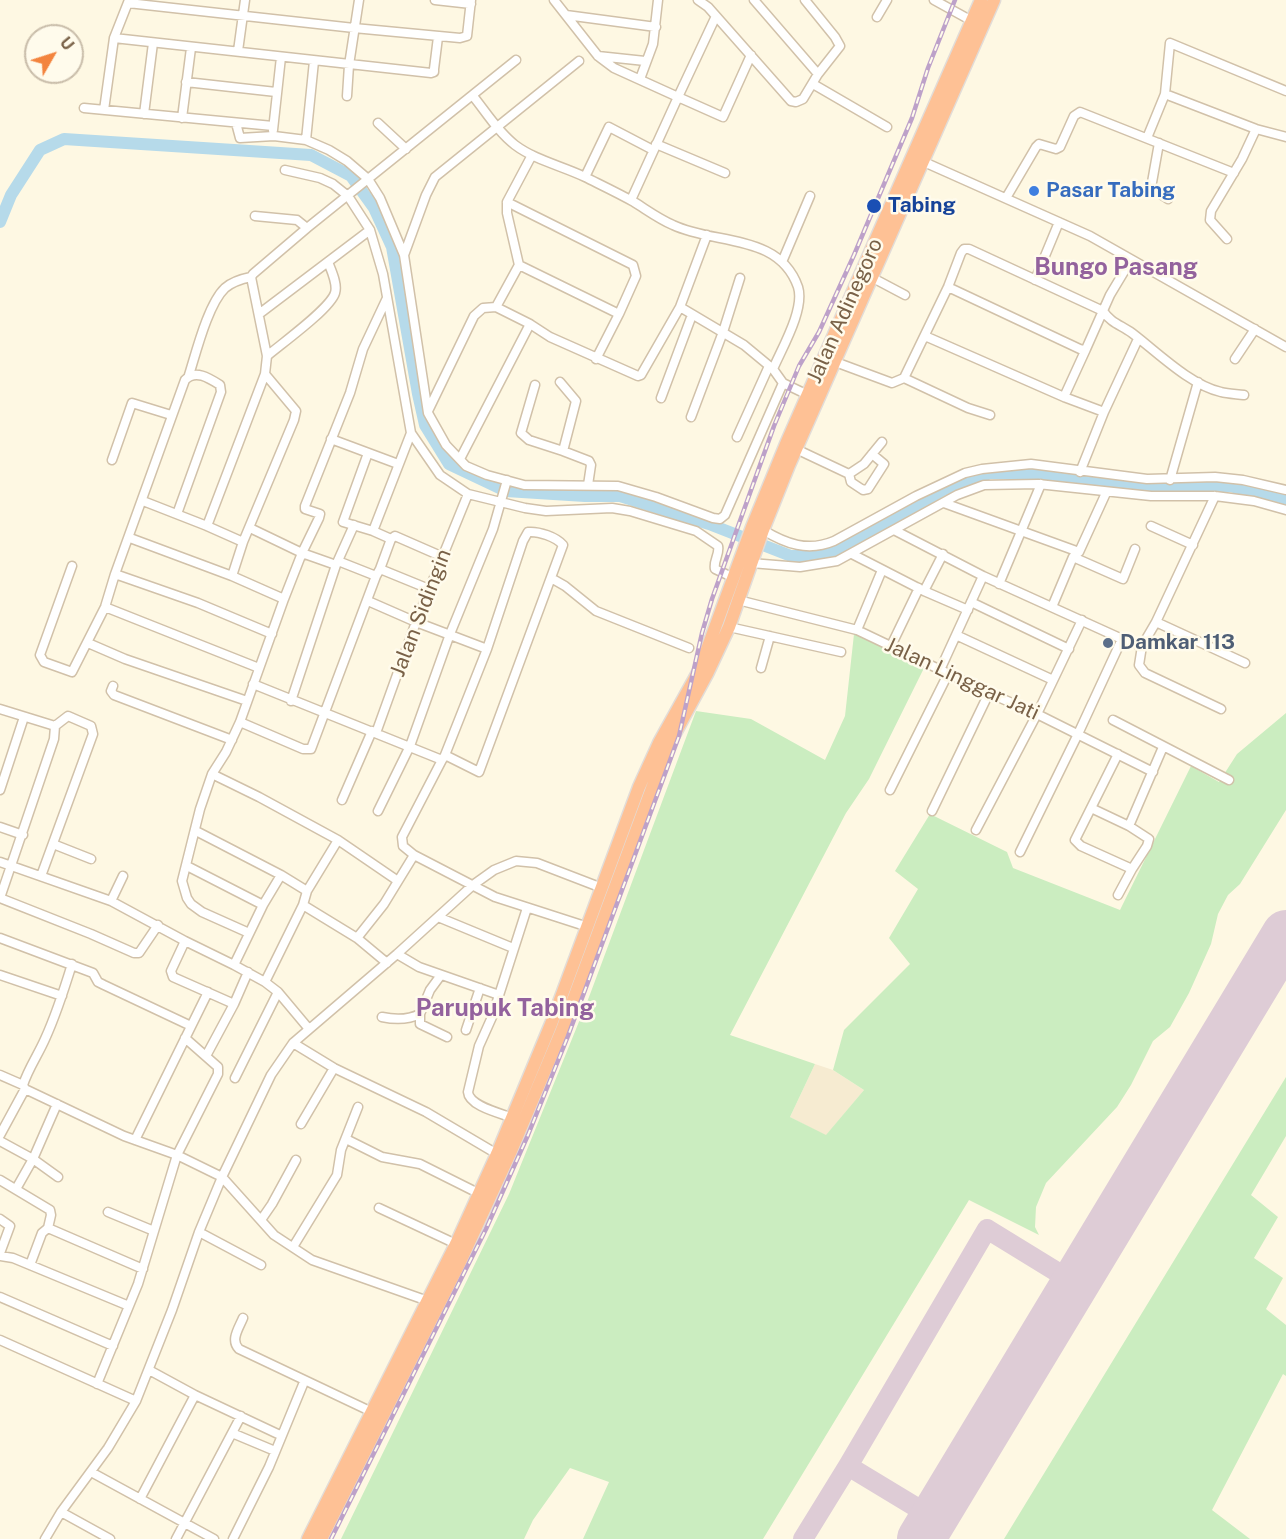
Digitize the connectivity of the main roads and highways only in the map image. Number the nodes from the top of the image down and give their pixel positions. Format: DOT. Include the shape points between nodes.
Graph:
graph roads {
  1 [pos="981,0"];
  2 [pos="994,0"];
  3 [pos="829,360"];
  4 [pos="791,446"];
  5 [pos="748,560"];
  6 [pos="663,746"];
  7 [pos="556,1027"];
  8 [pos="455,1259"];
  9 [pos="342,1484"];
  10 [pos="331,1507"];
  11 [pos="308,1539"];
  12 [pos="321,1539"];
  1 -- 3 [label="highway, Jalan Adinegoro"];
  2 -- 3 [label="highway, Jalan Adinegoro" via="924,162"];
  3 -- 4 [label="highway, Jalan Adinegoro"];
  3 -- 4 [label="highway, Jalan Adinegoro" via="808,395"];
  4 -- 5 [label="highway, Jalan Adinegoro"];
  5 -- 6 [label="highway" via="734,578 699,671"];
  5 -- 6 [label="highway" via="729,627 707,675"];
  6 -- 7 [label="highway"];
  6 -- 7 [label="highway" via="639,787"];
  7 -- 8 [label="highway" via="511,1151"];
  7 -- 8 [label="highway" via="456,1244"];
  8 -- 9 [label="highway"];
  8 -- 9 [label="highway" via="428,1301 372,1412"];
  9 -- 10 [label="highway"];
  10 -- 11 [label="highway"];
  10 -- 12 [label="highway"];
}
